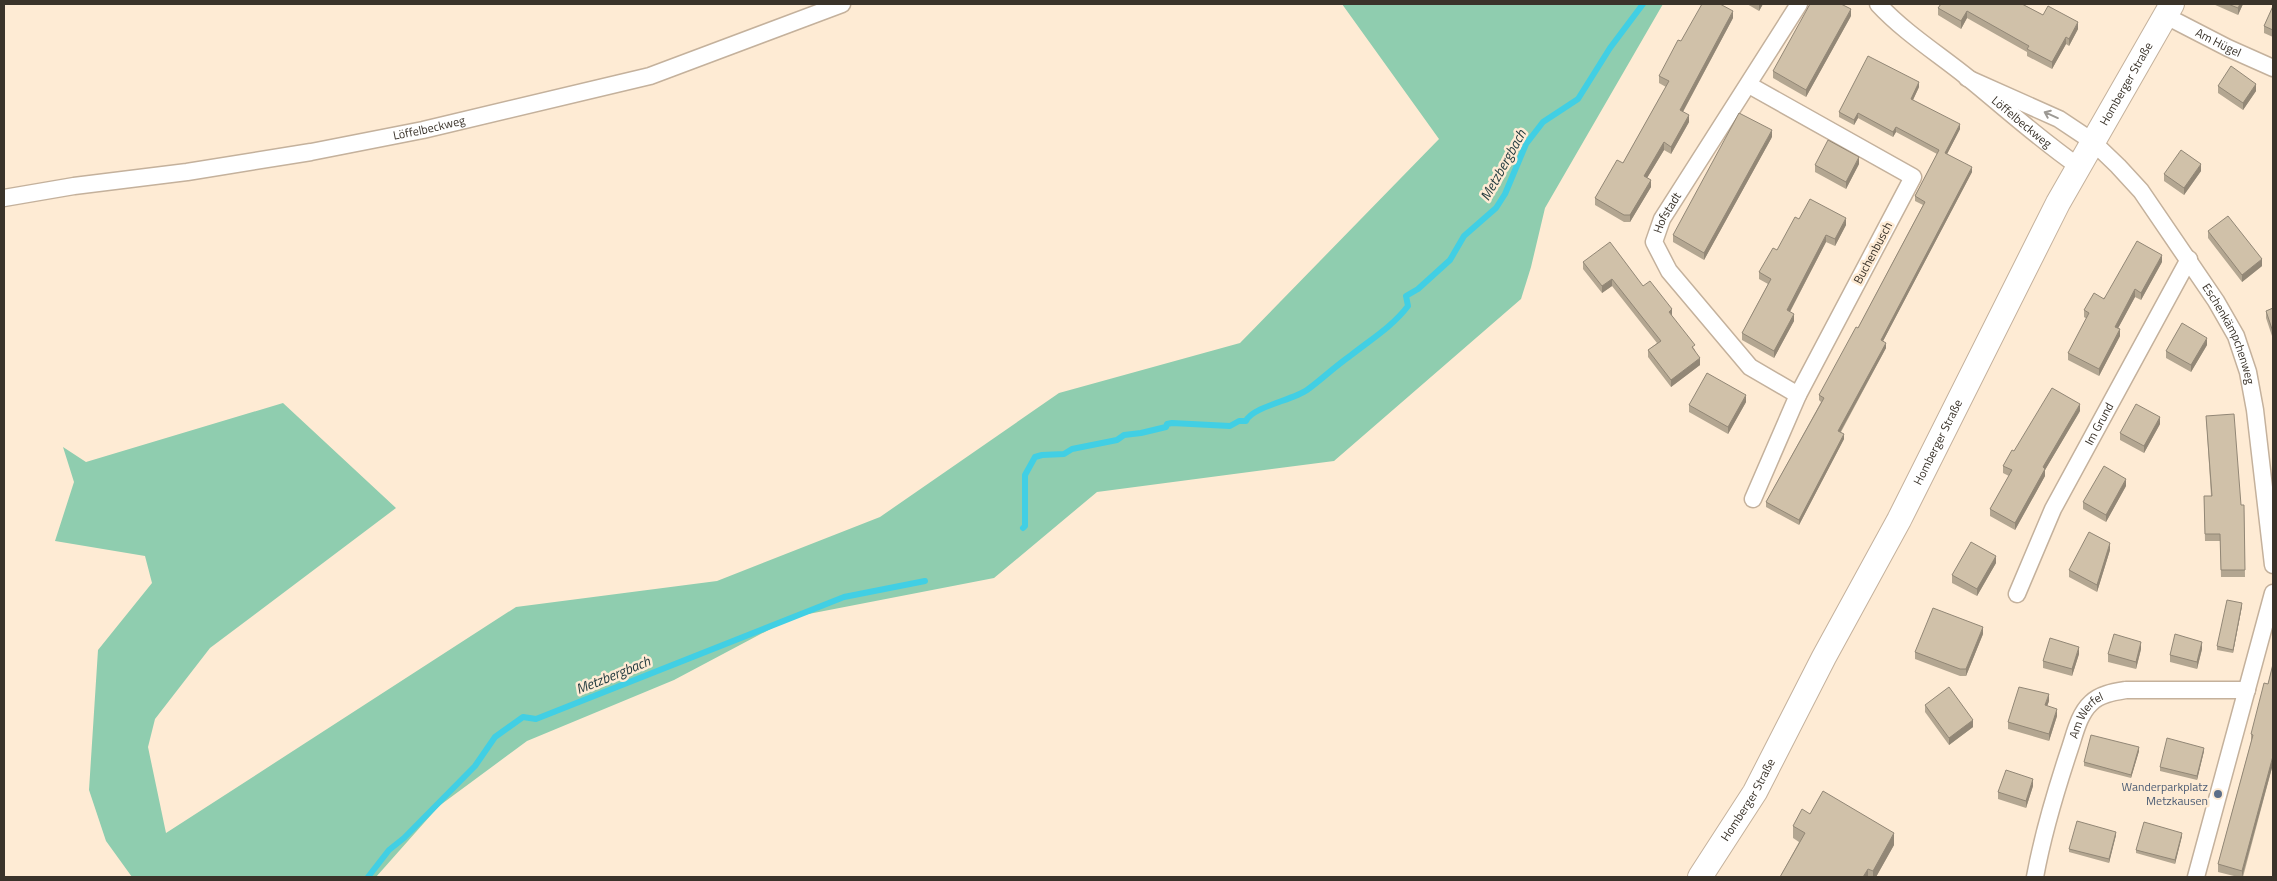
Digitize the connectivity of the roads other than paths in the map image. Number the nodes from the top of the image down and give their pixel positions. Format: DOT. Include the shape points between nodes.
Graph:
graph roads {
  1 [pos="842,4"];
  2 [pos="1799,4"];
  3 [pos="1878,4"];
  4 [pos="2168,9"];
  5 [pos="2273,68"];
  6 [pos="1967,78"];
  7 [pos="1749,85"];
  8 [pos="2092,141"];
  9 [pos="2078,166"];
  10 [pos="4,198"];
  11 [pos="2189,259"];
  12 [pos="1798,395"];
  13 [pos="1753,499"];
  14 [pos="2273,565"];
  15 [pos="2273,593"];
  16 [pos="2017,594"];
  17 [pos="2247,690"];
  18 [pos="1700,877"];
  19 [pos="2035,877"];
  20 [pos="2196,877"];
  1 -- 10 [label="street, Löffelbeckweg" via="650,76 432,128 292,156"];
  2 -- 7 [label="street, Hofstadt"];
  3 -- 6 [label="street, Löffelbeckweg" via="1892,20"];
  4 -- 5 [label="street, Am Hügel" via="2228,48"];
  4 -- 8 [label="main road, Homberger Straße"];
  8 -- 6 [label="street, Löffelbeckweg, one-way" via="2059,119"];
  6 -- 9 [label="street, Löffelbeckweg"];
  7 -- 12 [label="street, Hofstadt" via="1662,219 1654,242 1669,271 1750,368"];
  7 -- 12 [label="street, Buchenbusch" via="1913,177"];
  8 -- 9 [label="main road, Homberger Straße"];
  8 -- 11 [label="street, Eschenkämpchenweg" via="2141,191"];
  9 -- 18 [label="main road, Homberger Straße" via="1899,520 1755,792"];
  11 -- 14 [label="street, Eschenkämpchenweg" via="2236,336 2248,372"];
  11 -- 16 [label="street, Im Grund" via="2053,508"];
  12 -- 13 [label="street, Buchenbusch"];
  15 -- 17 [label="street"];
  17 -- 19 [label="street, Am Werfel" via="2126,690 2108,694 2091,703 2080,720 2058,785"];
  17 -- 20 [label="street"];
}
